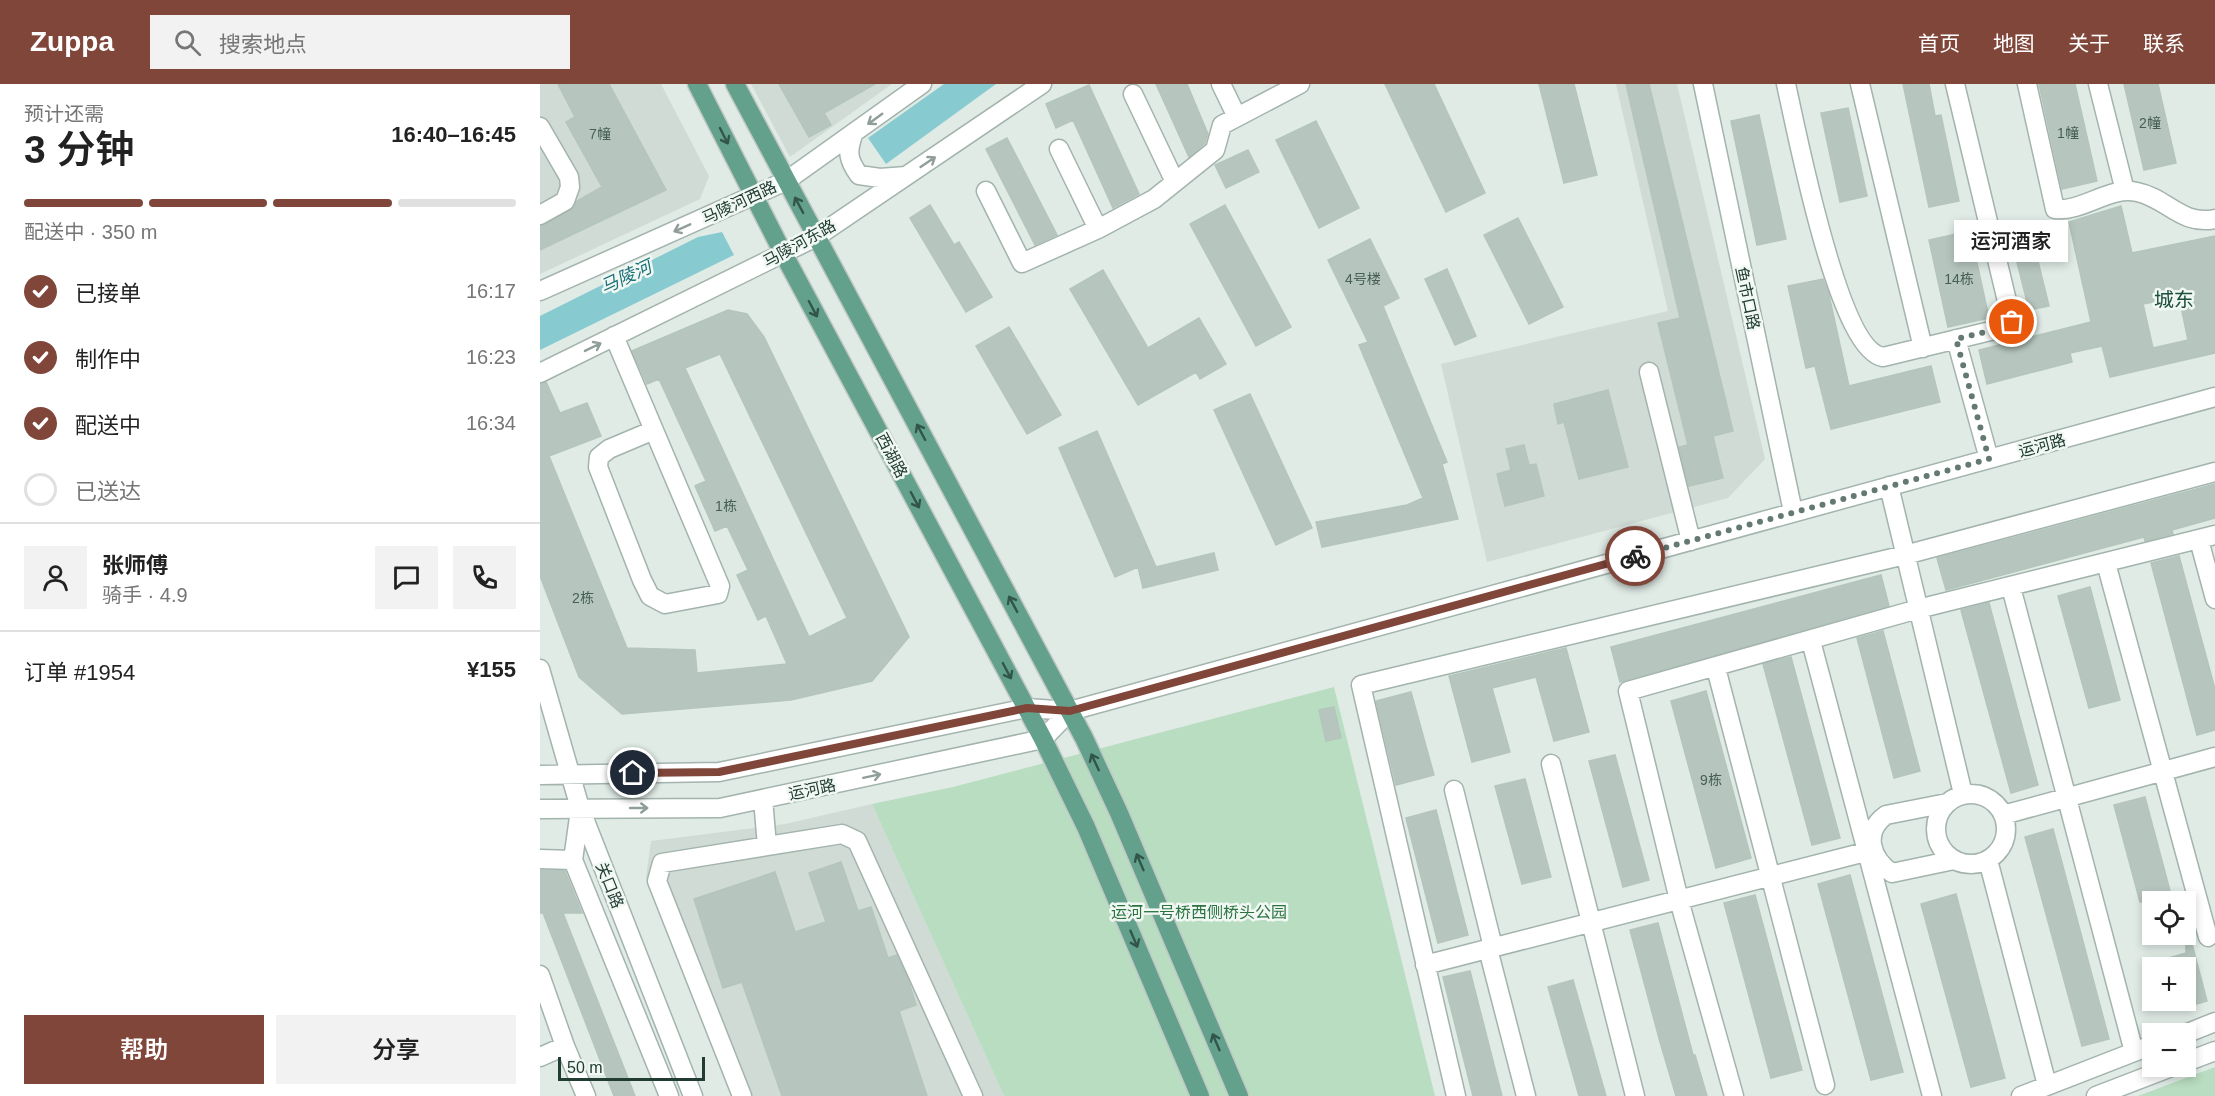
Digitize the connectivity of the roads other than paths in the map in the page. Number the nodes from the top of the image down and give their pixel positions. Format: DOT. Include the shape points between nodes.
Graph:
graph roads {
  1 [pos="697,84"];
  2 [pos="735,84"];
  3 [pos="922,84"];
  4 [pos="1042,84"];
  5 [pos="1221,84"];
  6 [pos="1300,84"];
  7 [pos="1703,84"];
  8 [pos="1786,84"];
  9 [pos="1860,84"];
  10 [pos="1955,84"];
  11 [pos="2027,84"];
  12 [pos="2098,84"];
  13 [pos="1133,94"];
  14 [pos="1237,117"];
  15 [pos="540,127"];
  16 [pos="853,135"];
  17 [pos="1059,149"];
  18 [pos="907,176"];
  19 [pos="786,181"];
  20 [pos="1175,182"];
  21 [pos="986,190"];
  22 [pos="2125,191"];
  23 [pos="755,196"];
  24 [pos="540,215"];
  25 [pos="2215,219"];
  26 [pos="1098,229"];
  27 [pos="816,237"];
  28 [pos="783,253"];
  29 [pos="540,291"];
  30 [pos="614,336"];
  31 [pos="1956,339"];
  32 [pos="1923,348"];
  33 [pos="1649,372"];
  34 [pos="540,373"];
  35 [pos="2215,398"];
  36 [pos="654,430"];
  37 [pos="1989,459"];
  38 [pos="2215,472"];
  39 [pos="1889,486"];
  40 [pos="1793,512"];
  41 [pos="2207,537"];
  42 [pos="1691,541"];
  43 [pos="1905,555"];
  44 [pos="2106,563"];
  45 [pos="2011,587"];
  46 [pos="2215,599"];
  47 [pos="1918,609"];
  48 [pos="1811,641"];
  49 [pos="1716,668"];
  50 [pos="540,669"];
  51 [pos="1027,708"];
  52 [pos="1070,711"];
  53 [pos="1043,739"];
  54 [pos="2215,756"];
  55 [pos="1551,764"];
  56 [pos="2163,771"];
  57 [pos="569,774"];
  58 [pos="540,775"];
  59 [pos="1454,790"];
  60 [pos="2067,798"];
  61 [pos="763,799"];
  62 [pos="1955,799"];
  63 [pos="580,808"];
  64 [pos="540,809"];
  65 [pos="2003,816"];
  66 [pos="767,846"];
  67 [pos="1870,851"];
  68 [pos="540,859"];
  69 [pos="573,860"];
  70 [pos="1954,860"];
  71 [pos="1988,860"];
  72 [pos="1771,876"];
  73 [pos="1679,900"];
  74 [pos="1591,922"];
  75 [pos="2208,937"];
  76 [pos="1491,948"];
  77 [pos="1425,965"];
  78 [pos="540,975"];
  79 [pos="2215,1022"];
  80 [pos="2196,1030"];
  81 [pos="565,1046"];
  82 [pos="2142,1049"];
  83 [pos="2215,1051"];
  84 [pos="2134,1052"];
  85 [pos="540,1057"];
  86 [pos="2196,1058"];
  87 [pos="2145,1077"];
  88 [pos="1826,1085"];
  89 [pos="2047,1085"];
  90 [pos="586,1096"];
  91 [pos="669,1096"];
  92 [pos="693,1096"];
  93 [pos="742,1096"];
  94 [pos="973,1096"];
  95 [pos="1200,1096"];
  96 [pos="1239,1096"];
  97 [pos="1456,1096"];
  98 [pos="1526,1096"];
  99 [pos="1635,1096"];
  100 [pos="1734,1096"];
  101 [pos="1932,1096"];
  102 [pos="2021,1096"];
  103 [pos="2096,1096"];
  1 -- 23 [label="main road, 西湖路, one-way"];
  2 -- 19 [label="main road"];
  3 -- 16 [label="street, 马陵河西路, one-way"];
  18 -- 4 [label="street, 马陵河东路, one-way"];
  5 -- 14 [label="street"];
  6 -- 14 [label="street"];
  7 -- 40 [label="street, 鱼市口路"];
  8 -- 32 [label="street" via="1818,230 1853,325 1878,357"];
  9 -- 32 [label="street"];
  10 -- 31 [label="street" via="2013,316 2007,327"];
  11 -- 22 [label="street" via="2055,209 2068,209"];
  12 -- 22 [label="street"];
  13 -- 20 [label="street"];
  14 -- 20 [label="street" via="1222,124 1215,150"];
  15 -- 24 [label="street" via="569,177 570,187 565,201"];
  16 -- 18 [label="street" via="849,158 859,175"];
  16 -- 19 [label="street, 马陵河西路"];
  17 -- 26 [label="street"];
  18 -- 27 [label="street, 马陵河东路"];
  19 -- 23 [label="street, 马陵河西路"];
  27 -- 19 [label="main road, one-way"];
  20 -- 26 [label="street"];
  21 -- 26 [label="street" via="1022,263"];
  22 -- 25 [label="street" via="2154,198 2183,217"];
  23 -- 28 [label="main road, 西湖路"];
  23 -- 29 [label="street, 马陵河西路, one-way"];
  27 -- 28 [label="street, 马陵河东路"];
  52 -- 27 [label="main road, one-way"];
  28 -- 30 [label="street, 马陵河东路"];
  28 -- 51 [label="main road, 西湖路, one-way"];
  34 -- 30 [label="street, 马陵河东路, one-way"];
  30 -- 36 [label="street"];
  31 -- 32 [label="street"];
  31 -- 37 [label="street"];
  33 -- 42 [label="street"];
  35 -- 37 [label="street, 运河路"];
  36 -- 36 [label="street" via="720,586 718,594 665,604 650,596 598,467 599,457 609,448"];
  37 -- 39 [label="street, 运河路"];
  38 -- 43 [label="street"];
  39 -- 40 [label="street, 运河路"];
  39 -- 43 [label="street"];
  40 -- 42 [label="street, 运河路"];
  41 -- 44 [label="street"];
  41 -- 46 [label="street"];
  42 -- 52 [label="street, 运河路"];
  43 -- 47 [label="street"];
  43 -- 77 [label="street" via="1361,685"];
  44 -- 45 [label="street"];
  44 -- 56 [label="street"];
  45 -- 47 [label="street"];
  45 -- 60 [label="street"];
  47 -- 48 [label="street"];
  47 -- 62 [label="street"];
  48 -- 49 [label="street"];
  48 -- 67 [label="street"];
  49 -- 72 [label="street"];
  49 -- 73 [label="street" via="1628,691"];
  50 -- 57 [label="street, 关口路"];
  51 -- 52 [label="street, 运河路"];
  51 -- 53 [label="main road, 西湖路"];
  51 -- 57 [label="street, 运河路" via="719,772"];
  52 -- 53 [label="street"];
  96 -- 52 [label="main road, one-way" via="1119,813"];
  61 -- 53 [label="street, 运河路, one-way"];
  53 -- 95 [label="main road, 西湖路, one-way" via="1086,827"];
  54 -- 56 [label="street"];
  55 -- 74 [label="street"];
  56 -- 60 [label="street"];
  56 -- 75 [label="street"];
  57 -- 58 [label="street, 运河路"];
  57 -- 63 [label="street, 关口路"];
  59 -- 76 [label="street"];
  60 -- 65 [label="street"];
  60 -- 84 [label="street"];
  63 -- 61 [label="street, 运河路, one-way" via="720,808"];
  61 -- 66 [label="street"];
  62 -- 65 [label="street" via="1985,796"];
  62 -- 67 [label="street" via="1886,815 1877,821"];
  62 -- 70 [label="street" via="1937,818 1936,830 1941,847"];
  63 -- 64 [label="street, 运河路"];
  63 -- 69 [label="street"];
  63 -- 92 [label="street, 关口路"];
  65 -- 71 [label="street" via="2003,843"];
  66 -- 93 [label="street" via="662,863 657,881"];
  66 -- 94 [label="street" via="842,834 857,841"];
  67 -- 70 [label="street" via="1892,873"];
  67 -- 72 [label="street"];
  67 -- 101 [label="street"];
  68 -- 69 [label="street"];
  69 -- 91 [label="street"];
  70 -- 71 [label="street" via="1965,864"];
  71 -- 89 [label="street"];
  72 -- 73 [label="street"];
  72 -- 88 [label="street"];
  73 -- 74 [label="street"];
  73 -- 100 [label="street"];
  74 -- 76 [label="street"];
  74 -- 99 [label="street"];
  76 -- 77 [label="street"];
  76 -- 98 [label="street"];
  77 -- 97 [label="street"];
  78 -- 81 [label="street"];
  79 -- 80 [label="street"];
  81 -- 85 [label="street"];
  81 -- 90 [label="street"];
  82 -- 84 [label="street"];
  83 -- 86 [label="street"];
  84 -- 89 [label="street"];
  87 -- 103 [label="street"];
  89 -- 102 [label="street"];
}
